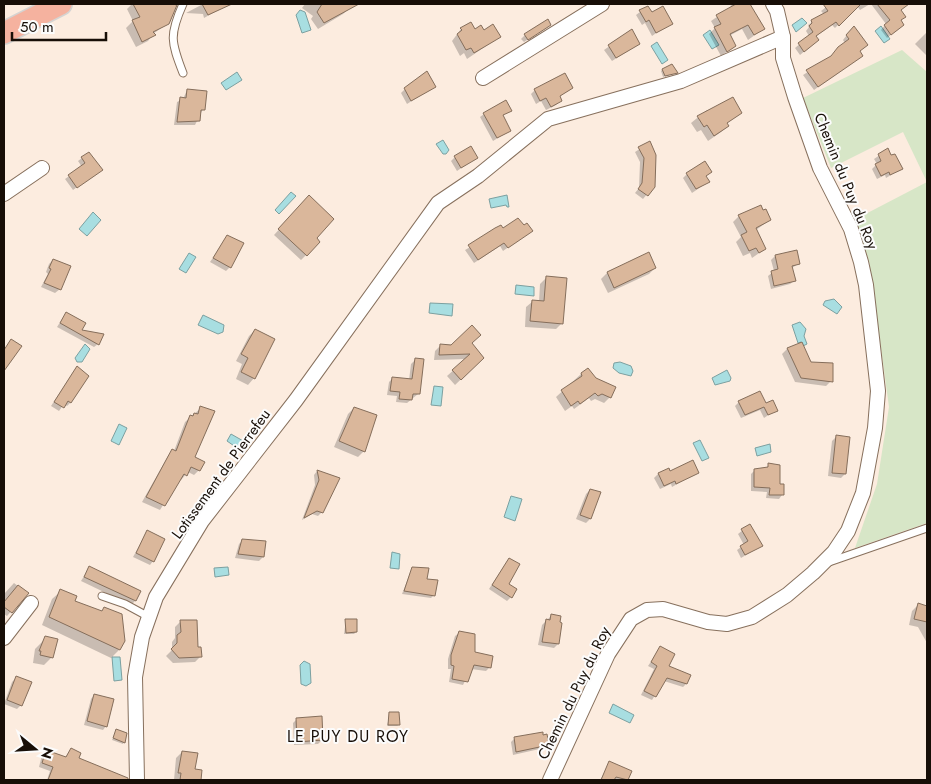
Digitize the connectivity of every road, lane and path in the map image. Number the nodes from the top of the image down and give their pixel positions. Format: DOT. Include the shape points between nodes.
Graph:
graph roads {
  1 [pos="48,4"];
  2 [pos="61,4"];
  3 [pos="183,4"];
  4 [pos="602,4"];
  5 [pos="773,4"];
  6 [pos="4,25"];
  7 [pos="4,33"];
  8 [pos="783,37"];
  9 [pos="183,73"];
  10 [pos="483,78"];
  11 [pos="42,168"];
  12 [pos="4,194"];
  13 [pos="927,528"];
  14 [pos="822,565"];
  15 [pos="102,596"];
  16 [pos="31,603"];
  17 [pos="148,617"];
  18 [pos="4,638"];
  19 [pos="137,780"];
  20 [pos="550,780"];
  1 -- 6 [label="main road"];
  2 -- 7 [label="main road"];
  3 -- 9 [label="lane" via="173,32 173,47"];
  4 -- 10 [label="street"];
  5 -- 8 [label="street, Chemin du Puy du Roy"];
  8 -- 14 [label="street, Chemin du Puy du Roy" via="783,58 794,97 820,168 851,229 861,262 878,391 863,493 848,531"];
  8 -- 17 [label="street, Lotissement de Pierrefeu" via="681,81 548,119 478,176 438,203 296,400 202,520 156,597"];
  11 -- 12 [label="street"];
  13 -- 14 [label="lane"];
  14 -- 20 [label="street, Chemin du Puy du Roy" via="786,595 737,623 708,622 663,609 647,610 631,618 608,654"];
  15 -- 17 [label="lane"];
  16 -- 18 [label="street"];
  17 -- 19 [label="street, Lotissement de Pierrefeu" via="135,677"];
}
